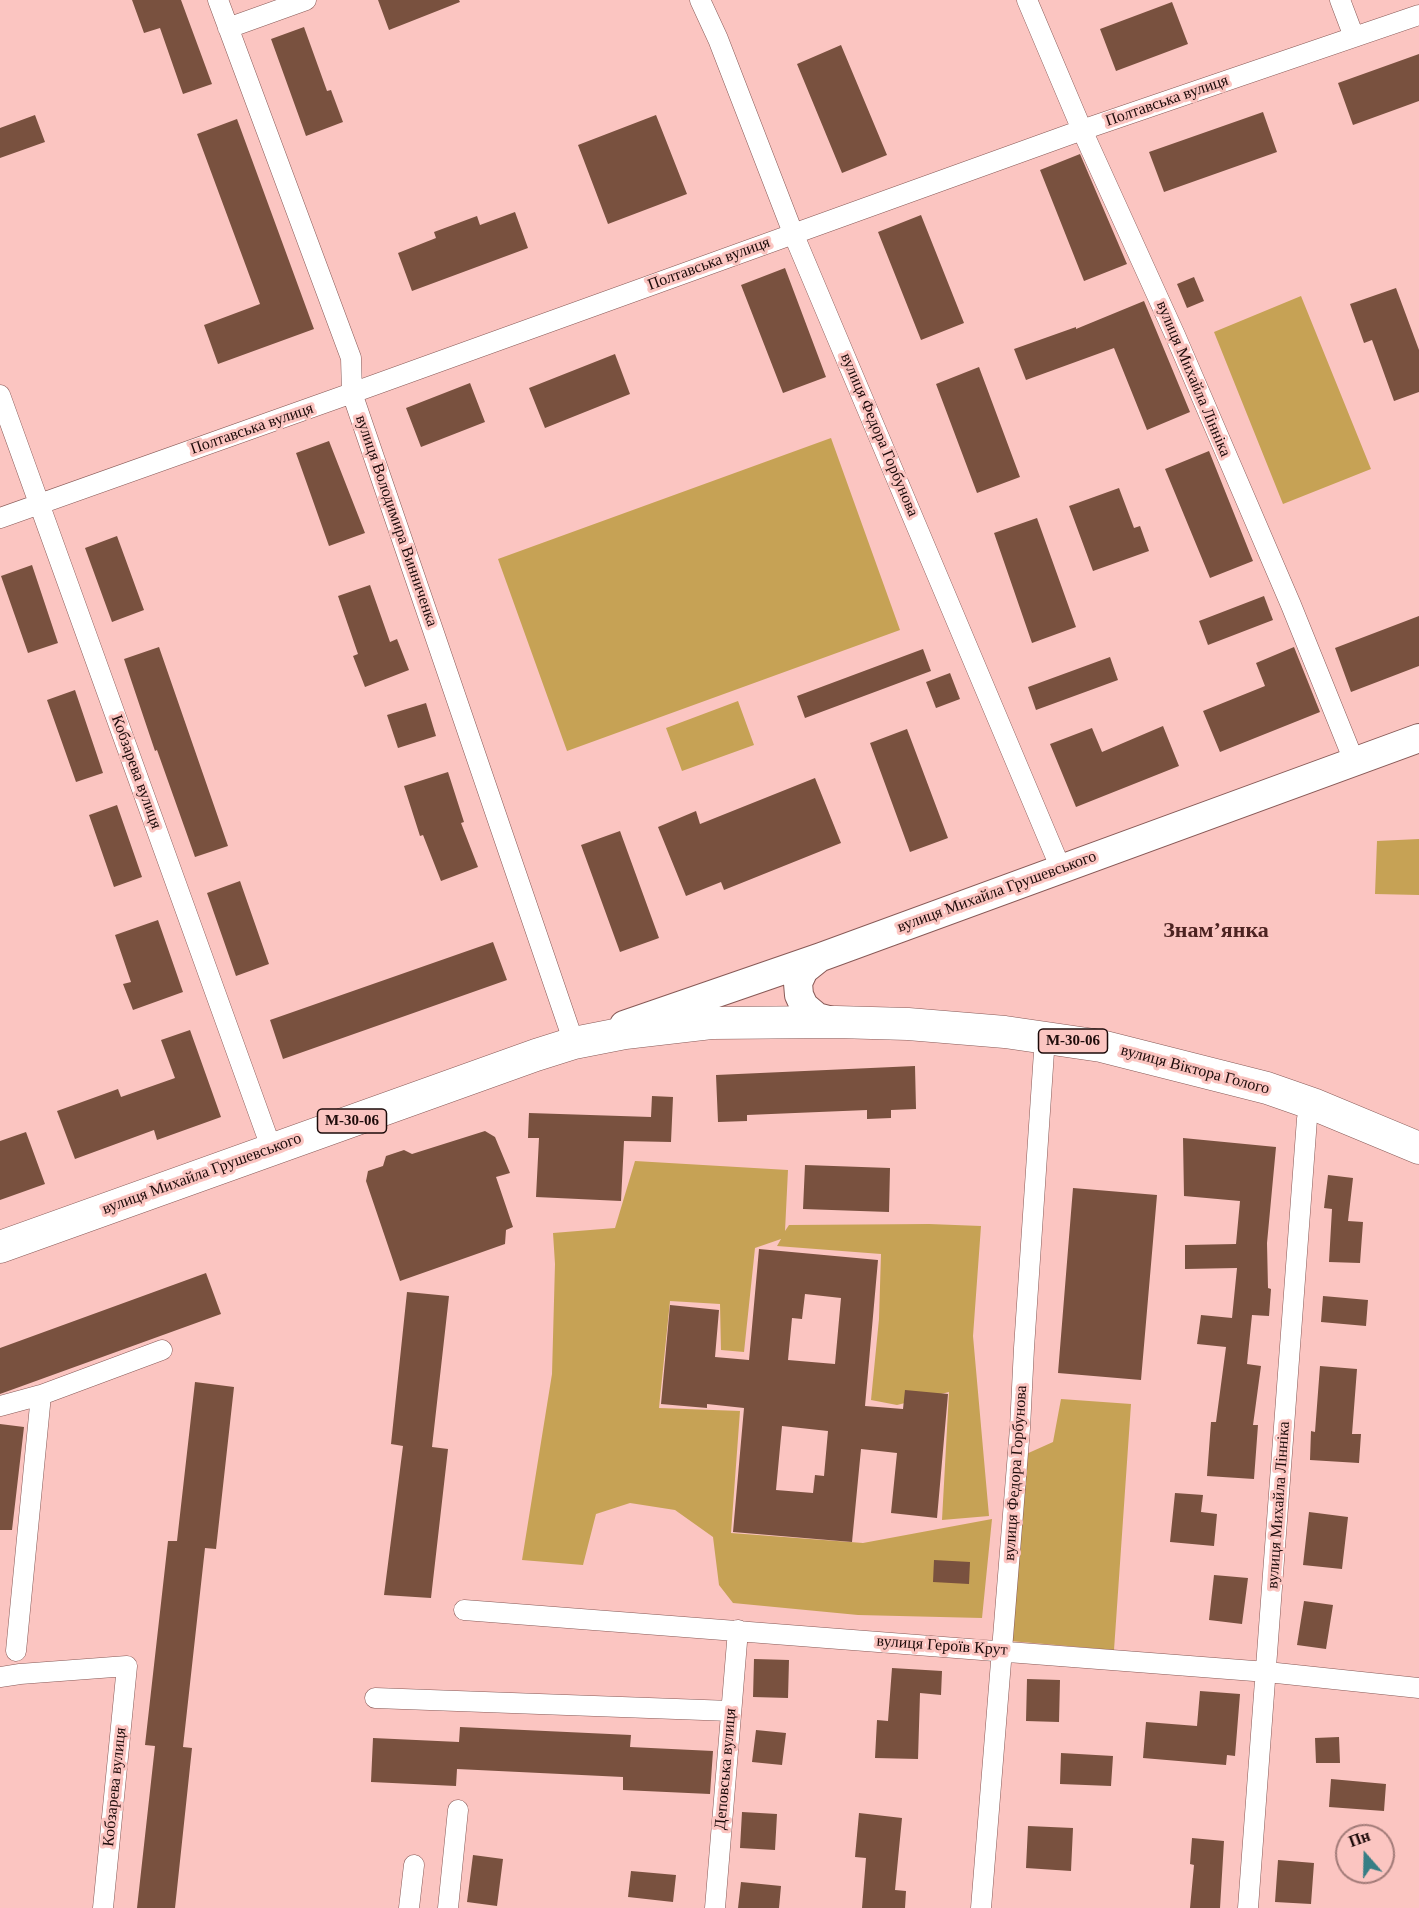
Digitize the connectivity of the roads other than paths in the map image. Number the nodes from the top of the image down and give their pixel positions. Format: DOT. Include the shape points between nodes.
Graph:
graph roads {
  1 [pos="218,0"];
  2 [pos="306,0"];
  3 [pos="700,0"];
  4 [pos="1027,0"];
  5 [pos="1340,0"];
  6 [pos="1419,15"];
  7 [pos="228,28"];
  8 [pos="1354,37"];
  9 [pos="1082,130"];
  10 [pos="794,233"];
  11 [pos="352,393"];
  12 [pos="0,395"];
  13 [pos="39,504"];
  14 [pos="0,518"];
  15 [pos="1419,738"];
  16 [pos="1354,761"];
  17 [pos="1061,869"];
  18 [pos="820,957"];
  19 [pos="836,1022"];
  20 [pos="711,1023"];
  21 [pos="1045,1037"];
  22 [pos="574,1043"];
  23 [pos="1313,1104"];
  24 [pos="1419,1148"];
  25 [pos="272,1150"];
  26 [pos="0,1247"];
  27 [pos="162,1350"];
  28 [pos="41,1395"];
  29 [pos="0,1406"];
  30 [pos="464,1610"];
  31 [pos="738,1630"];
  32 [pos="16,1651"];
  33 [pos="1003,1651"];
  34 [pos="1267,1672"];
  35 [pos="0,1677"];
  36 [pos="1419,1688"];
  37 [pos="375,1698"];
  38 [pos="731,1711"];
  39 [pos="458,1810"];
  40 [pos="414,1865"];
  41 [pos="103,1908"];
  42 [pos="409,1908"];
  43 [pos="448,1908"];
  44 [pos="715,1908"];
  45 [pos="981,1908"];
  46 [pos="1248,1908"];
  1 -- 7 [label="street, вулиця Володимира Винниченка"];
  2 -- 7 [label="street"];
  3 -- 10 [label="street, вулиця Федора Горбунова"];
  4 -- 9 [label="street, вулиця Михайла Лінніка"];
  5 -- 8 [label="street"];
  6 -- 8 [label="street, Полтавська вулиця"];
  7 -- 11 [label="street, вулиця Володимира Винниченка" via="351,358"];
  8 -- 9 [label="street, Полтавська вулиця"];
  9 -- 10 [label="street, Полтавська вулиця"];
  9 -- 16 [label="street, вулиця Михайла Лінніка" via="1175,335"];
  10 -- 11 [label="street, Полтавська вулиця"];
  10 -- 17 [label="street, вулиця Федора Горбунова"];
  11 -- 13 [label="street, Полтавська вулиця"];
  11 -- 22 [label="street, вулиця Володимира Винниченка"];
  12 -- 13 [label="street, Кобзарева вулиця"];
  13 -- 14 [label="street, Полтавська вулиця"];
  13 -- 25 [label="street, Кобзарева вулиця"];
  15 -- 16 [label="main road, вулиця Михайла Грушевського"];
  16 -- 17 [label="main road, вулиця Михайла Грушевського"];
  17 -- 18 [label="main road, вулиця Михайла Грушевського"];
  18 -- 19 [label="main road" via="804,970 798,983 799,995 804,1006 817,1017"];
  18 -- 22 [label="main road, вулиця Михайла Грушевського"];
  19 -- 20 [label="main road, вулиця Віктора Голого / М-30-06"];
  19 -- 21 [label="main road, вулиця Віктора Голого / М-30-06" via="953,1027"];
  20 -- 22 [label="main road, вулиця Михайла Грушевського / М-30-06" via="625,1032"];
  21 -- 23 [label="main road, вулиця Віктора Голого / М-30-06" via="1152,1057"];
  21 -- 33 [label="street, вулиця Федора Горбунова"];
  22 -- 25 [label="main road, вулиця Михайла Грушевського / М-30-06"];
  23 -- 24 [label="main road, вулиця Віктора Голого / М-30-06"];
  23 -- 34 [label="street, вулиця Михайла Лінніка" via="1307,1119"];
  25 -- 26 [label="main road, вулиця Михайла Грушевського / М-30-06"];
  27 -- 28 [label="street"];
  28 -- 29 [label="street"];
  28 -- 32 [label="street"];
  30 -- 31 [label="street, вулиця Героїв Крут"];
  31 -- 33 [label="street, вулиця Героїв Крут"];
  31 -- 38 [label="street, Деповська вулиця"];
  33 -- 34 [label="street, вулиця Героїв Крут"];
  33 -- 45 [label="street, вулиця Федора Горбунова"];
  34 -- 36 [label="street, вулиця Героїв Крут"];
  34 -- 46 [label="street, вулиця Михайла Лінніка"];
  35 -- 41 [label="street, Кобзарева вулиця" via="127,1666"];
  37 -- 38 [label="street"];
  38 -- 44 [label="street, Деповська вулиця"];
  39 -- 43 [label="street"];
  40 -- 42 [label="street"];
}
